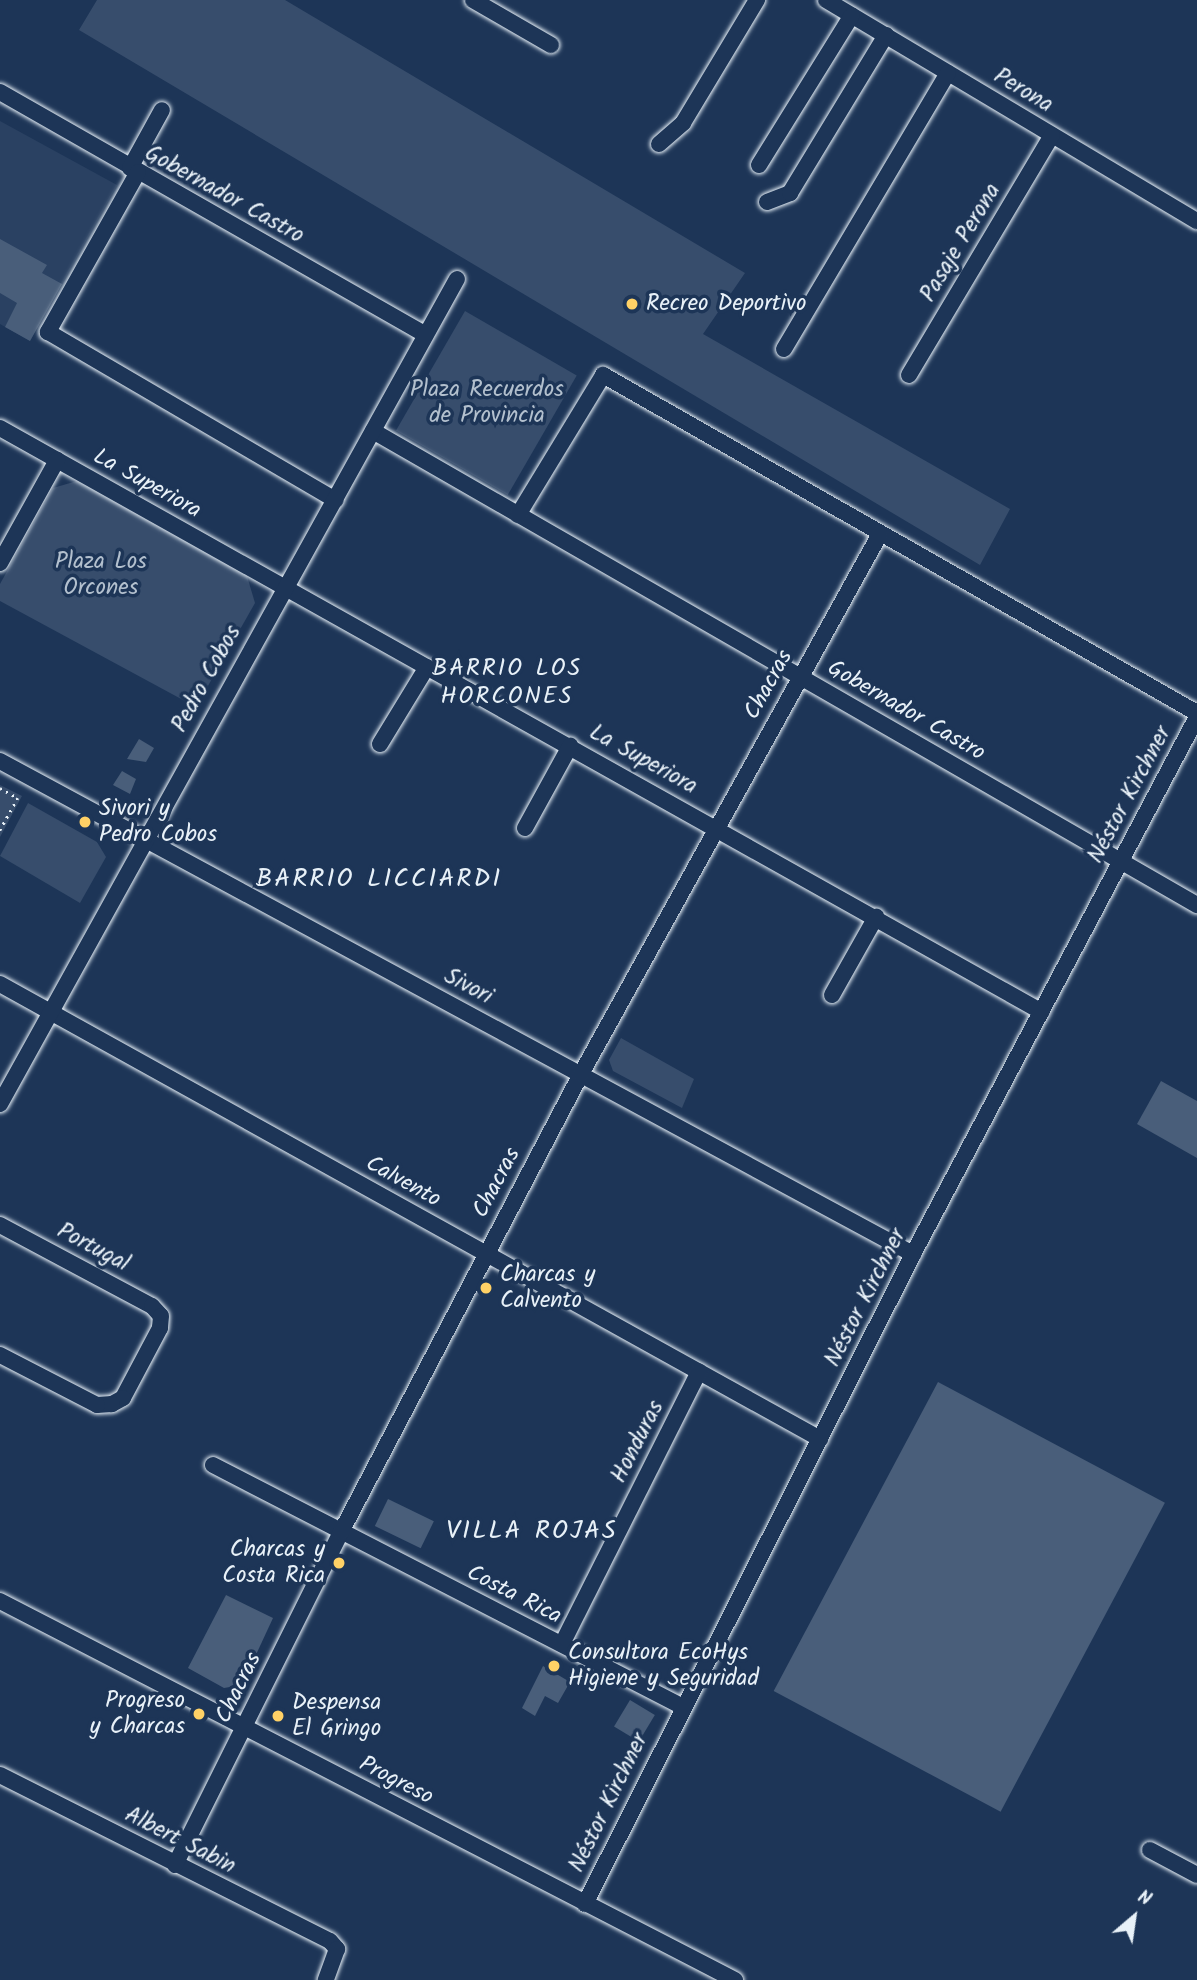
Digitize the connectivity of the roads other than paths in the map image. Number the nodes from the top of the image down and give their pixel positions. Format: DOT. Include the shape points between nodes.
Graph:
graph roads {
  1 [pos="473,0"];
  2 [pos="757,0"];
  3 [pos="827,0"];
  4 [pos="852,15"];
  5 [pos="886,35"];
  6 [pos="551,45"];
  7 [pos="948,73"];
  8 [pos="0,92"];
  9 [pos="162,110"];
  10 [pos="1052,135"];
  11 [pos="659,144"];
  12 [pos="759,165"];
  13 [pos="134,170"];
  14 [pos="768,202"];
  15 [pos="1197,221"];
  16 [pos="457,279"];
  17 [pos="426,335"];
  18 [pos="784,349"];
  19 [pos="909,374"];
  20 [pos="0,428"];
  21 [pos="373,431"];
  22 [pos="57,460"];
  23 [pos="335,499"];
  24 [pos="518,514"];
  25 [pos="880,534"];
  26 [pos="0,564"];
  27 [pos="285,587"];
  28 [pos="427,667"];
  29 [pos="800,676"];
  30 [pos="1197,715"];
  31 [pos="380,744"];
  32 [pos="570,746"];
  33 [pos="0,761"];
  34 [pos="715,826"];
  35 [pos="525,828"];
  36 [pos="144,837"];
  37 [pos="1121,861"];
  38 [pos="1197,905"];
  39 [pos="876,917"];
  40 [pos="0,984"];
  41 [pos="832,995"];
  42 [pos="49,1010"];
  43 [pos="1042,1012"];
  44 [pos="581,1074"];
  45 [pos="0,1104"];
  46 [pos="0,1225"];
  47 [pos="913,1254"];
  48 [pos="485,1255"];
  49 [pos="0,1355"];
  50 [pos="699,1372"];
  51 [pos="820,1439"];
  52 [pos="213,1465"];
  53 [pos="341,1532"];
  54 [pos="0,1601"];
  55 [pos="562,1644"];
  56 [pos="683,1707"];
  57 [pos="245,1728"];
  58 [pos="0,1775"];
  59 [pos="1150,1850"];
  60 [pos="175,1865"];
  61 [pos="1197,1875"];
  62 [pos="585,1904"];
  63 [pos="708,1974"];
  64 [pos="326,1980"];
  65 [pos="735,1980"];
  1 -- 6 [label="street"];
  2 -- 11 [label="street" via="683,123"];
  3 -- 4 [label="street, Perona"];
  4 -- 5 [label="street, Perona"];
  4 -- 12 [label="street"];
  5 -- 7 [label="street, Perona"];
  5 -- 14 [label="street" via="790,193"];
  7 -- 10 [label="street, Perona"];
  7 -- 18 [label="street"];
  8 -- 13 [label="street, Gobernador Castro"];
  9 -- 13 [label="street"];
  10 -- 15 [label="street, Perona"];
  10 -- 19 [label="street, Pasaje Perona"];
  13 -- 17 [label="street, Gobernador Castro"];
  13 -- 23 [label="street" via="48,332"];
  16 -- 17 [label="street, Pedro Cobos"];
  17 -- 21 [label="street, Pedro Cobos"];
  20 -- 22 [label="street, La Superiora"];
  21 -- 23 [label="street, Pedro Cobos"];
  21 -- 24 [label="street, Gobernador Castro"];
  22 -- 26 [label="street"];
  22 -- 27 [label="street, La Superiora"];
  23 -- 27 [label="street, Pedro Cobos"];
  24 -- 25 [label="street" via="603,375"];
  24 -- 29 [label="street, Gobernador Castro"];
  25 -- 29 [label="street, Chacras"];
  25 -- 30 [label="street"];
  27 -- 28 [label="street, La Superiora"];
  27 -- 36 [label="street, Pedro Cobos"];
  28 -- 31 [label="street"];
  28 -- 32 [label="street, La Superiora"];
  29 -- 34 [label="street, Chacras"];
  29 -- 37 [label="street, Gobernador Castro"];
  30 -- 37 [label="street, Néstor Kirchner"];
  32 -- 34 [label="street, La Superiora"];
  32 -- 35 [label="street"];
  33 -- 36 [label="street, Sivori"];
  34 -- 39 [label="street, La Superiora"];
  34 -- 44 [label="street, Chacras"];
  36 -- 42 [label="street, Pedro Cobos"];
  36 -- 44 [label="street, Sivori"];
  37 -- 38 [label="street, Gobernador Castro"];
  37 -- 43 [label="street, Néstor Kirchner"];
  39 -- 41 [label="street"];
  39 -- 43 [label="street, La Superiora"];
  40 -- 42 [label="street, Calvento"];
  42 -- 45 [label="street, Pedro Cobos"];
  42 -- 48 [label="street, Calvento"];
  43 -- 47 [label="street, Néstor Kirchner"];
  44 -- 47 [label="street, Sivori"];
  44 -- 48 [label="street, Chacras"];
  46 -- 49 [label="street, Portugal" via="161,1315 160,1328 123,1398 112,1404 97,1405"];
  47 -- 51 [label="street, Néstor Kirchner"];
  48 -- 50 [label="street, Calvento"];
  48 -- 53 [label="street, Chacras"];
  50 -- 51 [label="street, Calvento"];
  50 -- 55 [label="street, Honduras"];
  51 -- 56 [label="street, Néstor Kirchner"];
  52 -- 53 [label="street, Costa Rica"];
  53 -- 55 [label="street, Costa Rica"];
  53 -- 57 [label="street, Chacras"];
  54 -- 57 [label="street, Progreso"];
  55 -- 56 [label="street, Costa Rica"];
  56 -- 62 [label="street, Néstor Kirchner"];
  57 -- 60 [label="street, Chacras"];
  57 -- 62 [label="street, Progreso"];
  58 -- 60 [label="street, Albert Sabin"];
  59 -- 61 [label="street"];
  60 -- 64 [label="street, Albert Sabin" via="330,1941 337,1949"];
  62 -- 63 [label="street, Progreso"];
  63 -- 65 [label="street, Progreso"];
}
